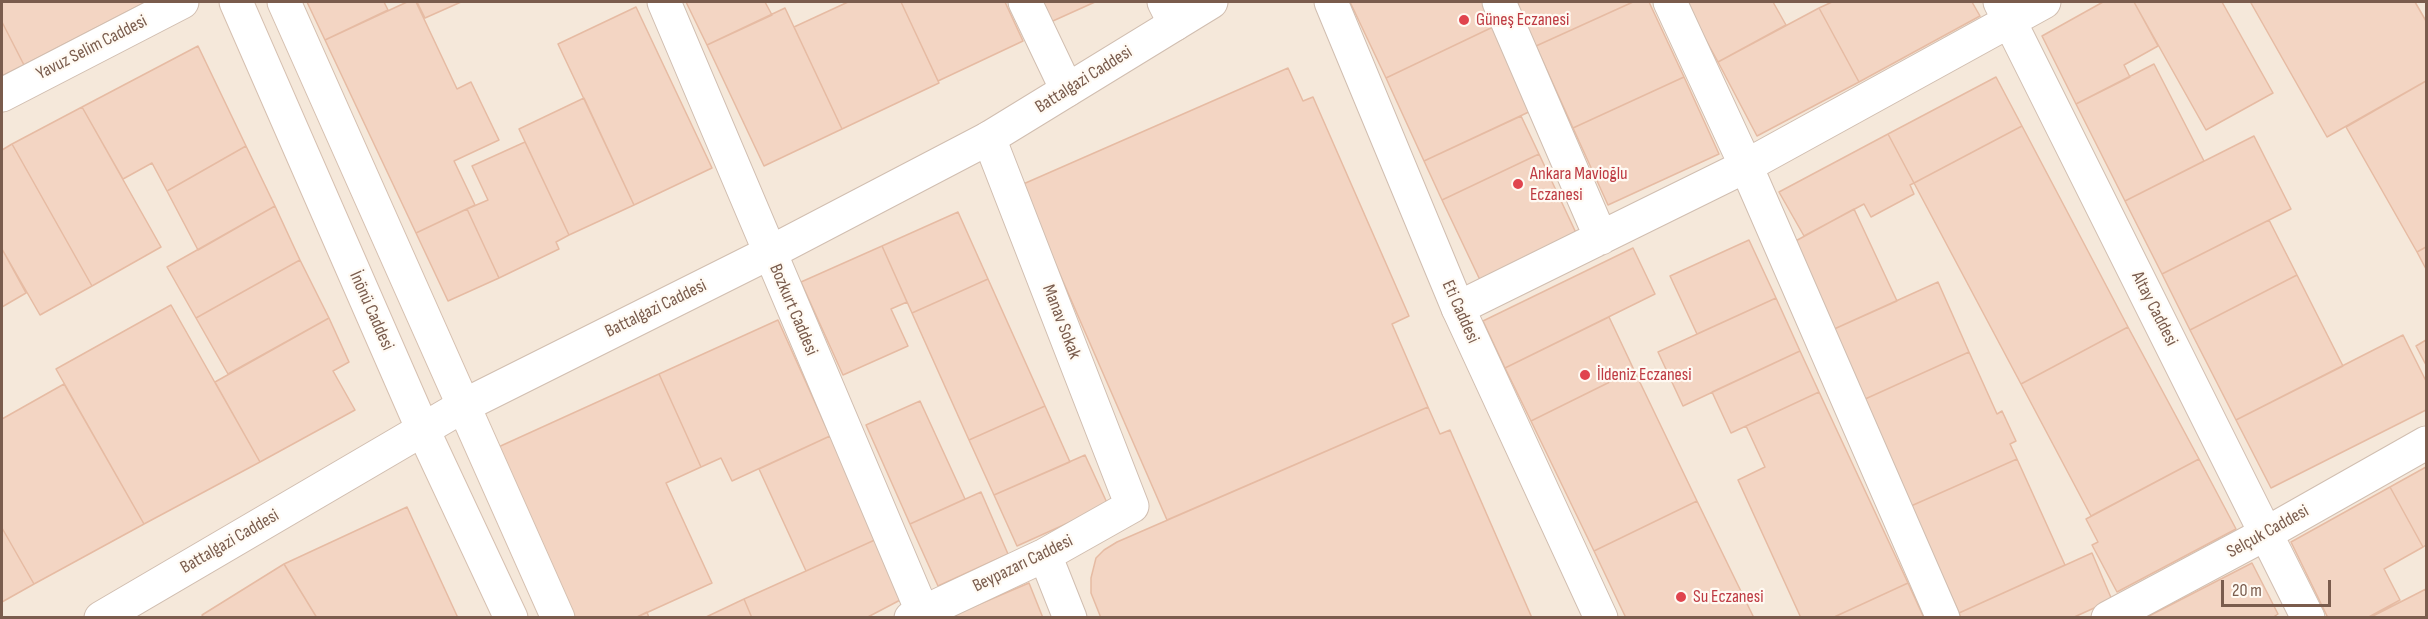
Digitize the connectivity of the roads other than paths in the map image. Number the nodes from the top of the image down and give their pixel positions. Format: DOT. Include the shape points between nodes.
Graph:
graph roads {
  1 [pos="182,2"];
  2 [pos="236,2"];
  3 [pos="284,2"];
  4 [pos="664,2"];
  5 [pos="1024,2"];
  6 [pos="1211,2"];
  7 [pos="1331,2"];
  8 [pos="1499,2"];
  9 [pos="1670,2"];
  10 [pos="2044,2"];
  11 [pos="2004,11"];
  12 [pos="1169,13"];
  13 [pos="1068,90"];
  14 [pos="2,95"];
  15 [pos="989,138"];
  16 [pos="1746,166"];
  17 [pos="1601,238"];
  18 [pos="769,253"];
  19 [pos="1458,308"];
  20 [pos="462,406"];
  21 [pos="423,430"];
  22 [pos="2427,443"];
  23 [pos="1132,506"];
  24 [pos="2267,533"];
  25 [pos="1045,555"];
  26 [pos="920,616"];
  27 [pos="101,618"];
  28 [pos="511,618"];
  29 [pos="558,618"];
  30 [pos="1070,618"];
  31 [pos="1601,618"];
  32 [pos="1942,618"];
  33 [pos="2108,618"];
  34 [pos="2308,618"];
  1 -- 14 [label="street, Yavuz Selim Caddesi"];
  2 -- 21 [label="street, İnönü Caddesi"];
  3 -- 20 [label="street"];
  4 -- 18 [label="street, Bozkurt Caddesi"];
  5 -- 13 [label="street"];
  6 -- 12 [label="street, Battalgazi Caddesi"];
  7 -- 19 [label="street, Eti Caddesi"];
  8 -- 17 [label="street"];
  9 -- 16 [label="street"];
  10 -- 11 [label="street"];
  11 -- 16 [label="street"];
  11 -- 24 [label="street, Altay Caddesi"];
  12 -- 13 [label="street, Battalgazi Caddesi"];
  13 -- 15 [label="street, Battalgazi Caddesi"];
  15 -- 18 [label="street, Battalgazi Caddesi"];
  15 -- 23 [label="street, Manav Sokak"];
  16 -- 17 [label="street"];
  16 -- 32 [label="street"];
  17 -- 19 [label="street"];
  18 -- 20 [label="street, Battalgazi Caddesi"];
  18 -- 26 [label="street, Bozkurt Caddesi"];
  19 -- 31 [label="street, Eti Caddesi"];
  20 -- 21 [label="street, Battalgazi Caddesi"];
  20 -- 29 [label="street"];
  21 -- 27 [label="street, Battalgazi Caddesi"];
  21 -- 28 [label="street, İnönü Caddesi"];
  22 -- 24 [label="street, Selçuk Caddesi"];
  23 -- 25 [label="street, Beypazarı Caddesi"];
  24 -- 33 [label="street, Selçuk Caddesi"];
  24 -- 34 [label="street, Altay Caddesi"];
  25 -- 26 [label="street, Beypazarı Caddesi"];
  25 -- 30 [label="street"];
}
